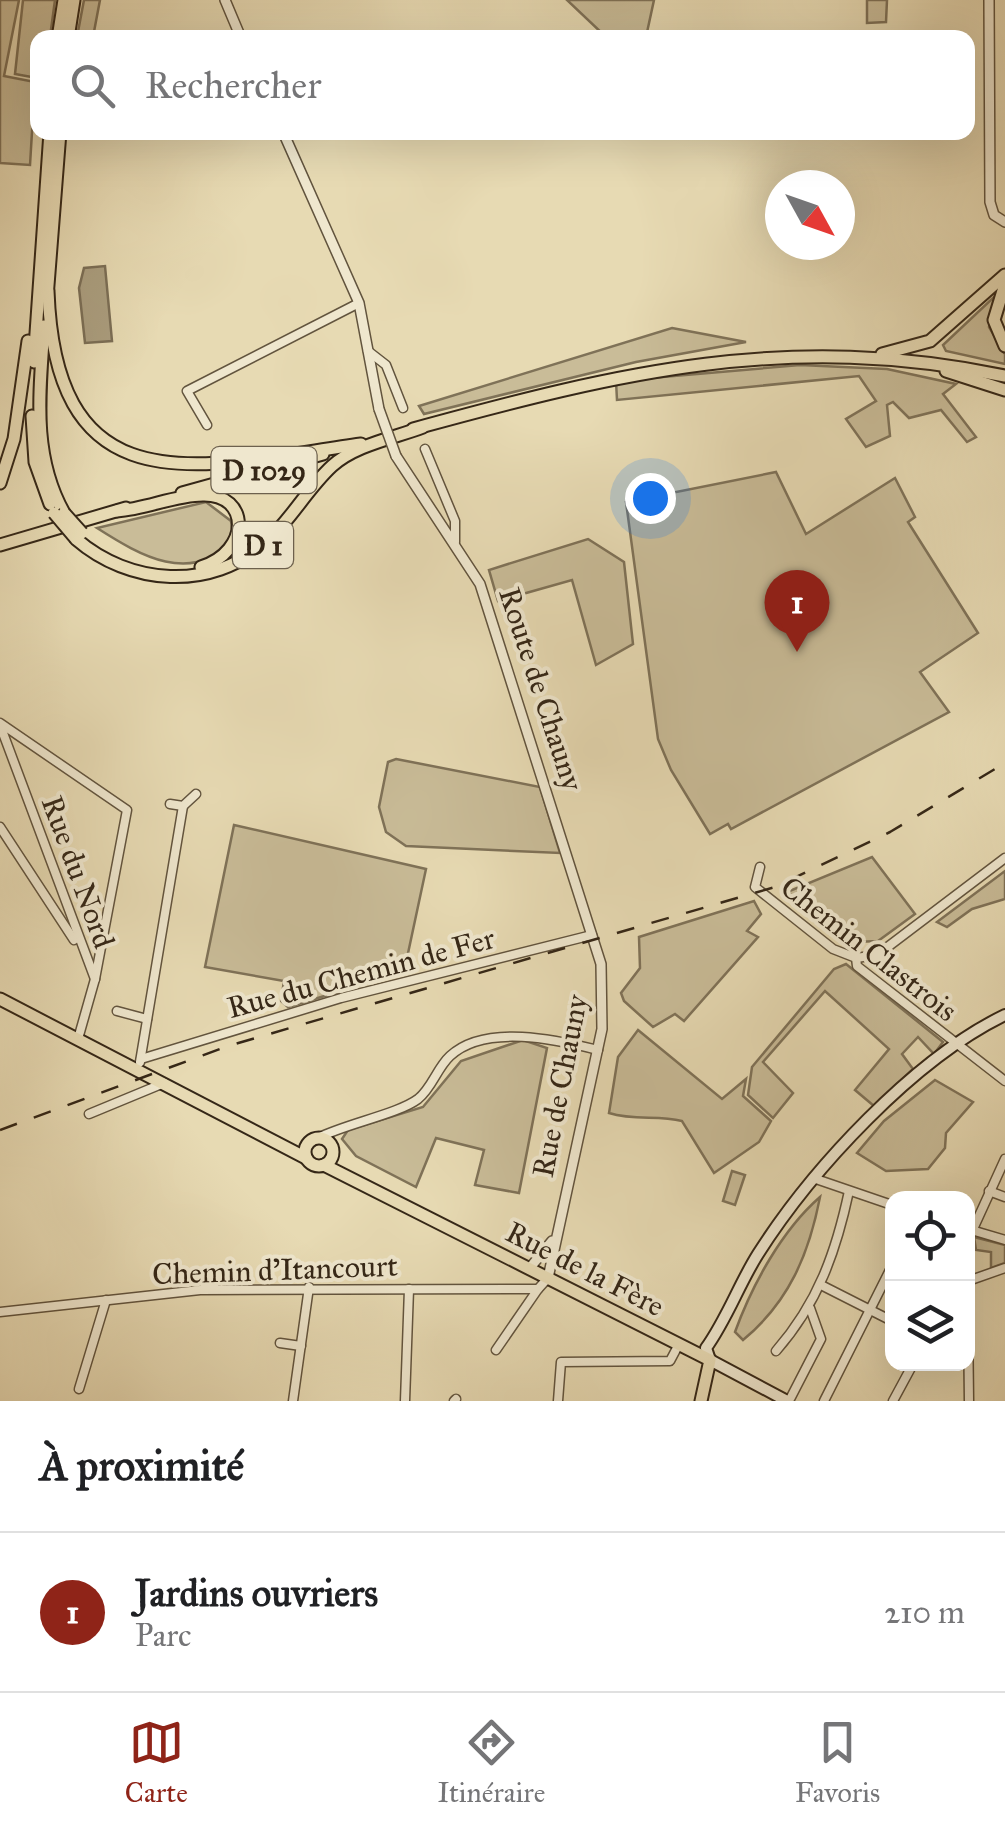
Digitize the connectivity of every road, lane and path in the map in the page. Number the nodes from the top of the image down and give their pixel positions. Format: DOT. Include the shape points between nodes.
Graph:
graph roads {
  1 [pos="64,0"];
  2 [pos="74,0"];
  3 [pos="225,0"];
  4 [pos="989,0"];
  5 [pos="59,30"];
  6 [pos="69,30"];
  7 [pos="238,30"];
  8 [pos="49,140"];
  9 [pos="59,140"];
  10 [pos="286,140"];
  11 [pos="1005,222"];
  12 [pos="38,266"];
  13 [pos="1005,275"];
  14 [pos="1005,284"];
  15 [pos="48,291"];
  16 [pos="359,303"];
  17 [pos="1005,346"];
  18 [pos="368,351"];
  19 [pos="845,357"];
  20 [pos="908,361"];
  21 [pos="1005,376"];
  22 [pos="1005,390"];
  23 [pos="403,408"];
  24 [pos="207,425"];
  25 [pos="423,426"];
  26 [pos="361,444"];
  27 [pos="425,449"];
  28 [pos="0,483"];
  29 [pos="117,511"];
  30 [pos="59,513"];
  31 [pos="79,536"];
  32 [pos="455,542"];
  33 [pos="0,544"];
  34 [pos="0,724"];
  35 [pos="196,794"];
  36 [pos="170,804"];
  37 [pos="184,806"];
  38 [pos="0,827"];
  39 [pos="1005,858"];
  40 [pos="760,866"];
  41 [pos="594,938"];
  42 [pos="78,942"];
  43 [pos="856,958"];
  44 [pos="94,979"];
  45 [pos="0,999"];
  46 [pos="118,1011"];
  47 [pos="1005,1015"];
  48 [pos="147,1019"];
  49 [pos="78,1039"];
  50 [pos="957,1046"];
  51 [pos="598,1050"];
  52 [pos="136,1064"];
  53 [pos="1005,1080"];
  54 [pos="164,1083"];
  55 [pos="89,1114"];
  56 [pos="340,1127"];
  57 [pos="310,1147"];
  58 [pos="329,1155"];
  59 [pos="1005,1159"];
  60 [pos="813,1178"];
  61 [pos="848,1191"];
  62 [pos="989,1191"];
  63 [pos="1005,1197"];
  64 [pos="885,1203"];
  65 [pos="975,1219"];
  66 [pos="975,1234"];
  67 [pos="554,1239"];
  68 [pos="1005,1240"];
  69 [pos="1005,1268"];
  70 [pos="529,1269"];
  71 [pos="548,1278"];
  72 [pos="975,1278"];
  73 [pos="885,1280"];
  74 [pos="822,1284"];
  75 [pos="524,1286"];
  76 [pos="309,1287"];
  77 [pos="409,1288"];
  78 [pos="538,1289"];
  79 [pos="106,1300"];
  80 [pos="810,1308"];
  81 [pos="870,1310"];
  82 [pos="0,1312"];
  83 [pos="885,1318"];
  84 [pos="280,1343"];
  85 [pos="678,1344"];
  86 [pos="301,1346"];
  87 [pos="496,1350"];
  88 [pos="776,1351"];
  89 [pos="710,1360"];
  90 [pos="909,1371"];
  91 [pos="969,1371"];
  92 [pos="78,1389"];
  93 [pos="293,1401"];
  94 [pos="405,1401"];
  95 [pos="558,1401"];
  96 [pos="701,1401"];
  97 [pos="788,1401"];
  98 [pos="824,1401"];
  99 [pos="894,1401"];
  100 [pos="969,1401"];
  1 -- 5 [label="main road"];
  2 -- 6 [label="main road"];
  3 -- 7 [label="street"];
  4 -- 11 [label="street" via="990,202"];
  8 -- 12 [label="main road, D 1"];
  9 -- 15 [label="main road, D 1"];
  10 -- 16 [label="street, Route de Chauny"];
  12 -- 28 [label="main road, D 1" via="14,438"];
  12 -- 30 [label="main road, D 1" via="32,434 37,472"];
  13 -- 19 [label="main road" via="924,344"];
  14 -- 17 [label="main road" via="994,320"];
  15 -- 26 [label="main road, D 1" via="52,354 62,386 89,425 123,449 162,463 202,465"];
  15 -- 30 [label="main road, D 1" via="40,440"];
  16 -- 18 [label="street, Route de Chauny"];
  16 -- 24 [label="street" via="187,391"];
  18 -- 23 [label="street" via="386,365"];
  18 -- 32 [label="street, Route de Chauny, bridge" via="396,456"];
  19 -- 20 [label="main road, D 1029"];
  19 -- 25 [label="main road, D 1029" via="661,368"];
  20 -- 21 [label="main road, D 1029"];
  20 -- 22 [label="main road"];
  25 -- 26 [label="main road, D 1029"];
  25 -- 31 [label="main road, D 1" via="334,464 265,543 217,570 150,576 110,562"];
  26 -- 29 [label="main road, D 1029"];
  27 -- 32 [label="street" via="455,521"];
  29 -- 31 [label="main road, D 1" via="206,495 226,504 240,530 228,555 177,570 120,558"];
  29 -- 33 [label="main road, D 1029"];
  30 -- 31 [label="main road, D 1, bridge"];
  32 -- 41 [label="street, Route de Chauny" via="496,625"];
  34 -- 42 [label="street, Rue du Nord"];
  34 -- 44 [label="street" via="127,810"];
  35 -- 37 [label="street"];
  36 -- 37 [label="street"];
  37 -- 48 [label="street"];
  38 -- 42 [label="street"];
  39 -- 43 [label="street" via="878,955"];
  40 -- 43 [label="street, Chemin Clastrois" via="755,887"];
  41 -- 51 [label="street, Rue de Chauny" via="604,989"];
  41 -- 52 [label="street, Rue du Chemin de Fer" via="341,998"];
  42 -- 44 [label="street, Rue du Nord"];
  43 -- 50 [label="street, Chemin Clastrois"];
  44 -- 49 [label="street"];
  45 -- 49 [label="main road"];
  46 -- 48 [label="street"];
  47 -- 50 [label="main road"];
  48 -- 52 [label="street"];
  49 -- 52 [label="main road"];
  50 -- 53 [label="street, Chemin Clastrois"];
  50 -- 60 [label="main road" via="887,1101"];
  51 -- 56 [label="street" via="524,1034 472,1046 448,1058 418,1099"];
  51 -- 67 [label="street, Rue de Chauny"];
  52 -- 54 [label="main road"];
  54 -- 55 [label="street"];
  54 -- 57 [label="main road" via="281,1142"];
  56 -- 57 [label="street"];
  56 -- 58 [label="street"];
  57 -- 58 [label="main road"];
  57 -- 58 [label="main road" via="316,1166"];
  58 -- 70 [label="main road, Rue de la Fère" via="361,1184"];
  59 -- 62 [label="street"];
  60 -- 61 [label="street"];
  60 -- 89 [label="main road" via="752,1264 706,1348"];
  61 -- 64 [label="street"];
  61 -- 74 [label="street"];
  62 -- 63 [label="street"];
  62 -- 65 [label="street"];
  66 -- 68 [label="street"];
  67 -- 70 [label="street, Rue de Chauny"];
  67 -- 71 [label="street, Rue de Chauny"];
  69 -- 72 [label="street"];
  70 -- 71 [label="main road, Rue de la Fère"];
  70 -- 75 [label="street"];
  71 -- 78 [label="street"];
  71 -- 85 [label="main road, Rue de la Fère"];
  73 -- 81 [label="street"];
  74 -- 80 [label="street"];
  74 -- 81 [label="street"];
  75 -- 77 [label="street, Chemin d'Itancourt"];
  75 -- 78 [label="street, Chemin d'Itancourt"];
  76 -- 77 [label="street, Chemin d'Itancourt"];
  76 -- 79 [label="street, Chemin d'Itancourt"];
  76 -- 86 [label="street"];
  77 -- 94 [label="street"];
  78 -- 87 [label="street"];
  79 -- 82 [label="street, Chemin d'Itancourt"];
  79 -- 92 [label="street"];
  80 -- 88 [label="street"];
  80 -- 97 [label="street" via="821,1338"];
  81 -- 83 [label="street"];
  81 -- 98 [label="street"];
  84 -- 86 [label="street"];
  85 -- 89 [label="main road, Rue de la Fère"];
  85 -- 95 [label="street" via="670,1361 561,1362"];
  86 -- 93 [label="street"];
  89 -- 96 [label="main road"];
  89 -- 97 [label="main road, Rue de la Fère"];
  90 -- 99 [label="street"];
  91 -- 100 [label="street"];
}
